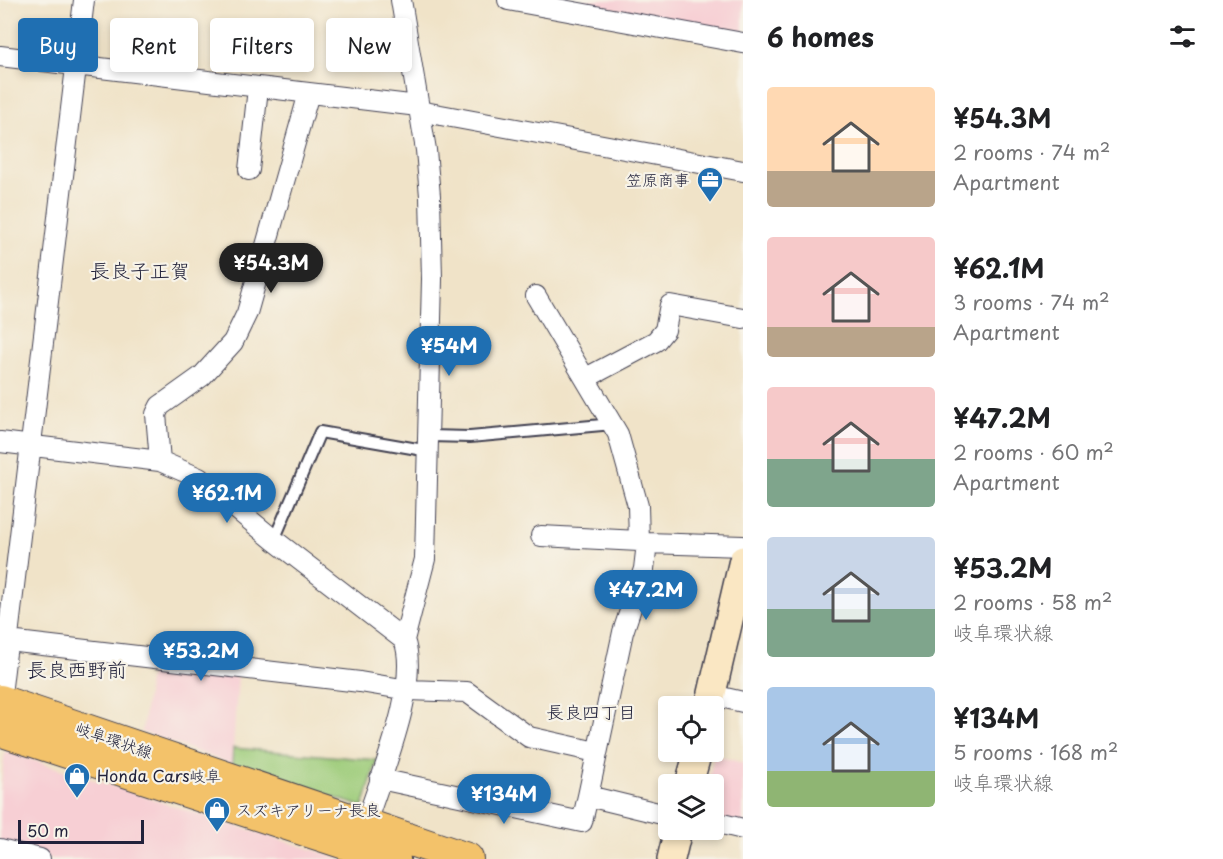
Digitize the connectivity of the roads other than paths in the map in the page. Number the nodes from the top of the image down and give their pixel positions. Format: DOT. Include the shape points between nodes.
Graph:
graph roads {
  1 [pos="84,0"];
  2 [pos="401,0"];
  3 [pos="508,0"];
  4 [pos="82,18"];
  5 [pos="743,43"];
  6 [pos="0,56"];
  7 [pos="18,58"];
  8 [pos="98,68"];
  9 [pos="76,72"];
  10 [pos="258,88"];
  11 [pos="309,93"];
  12 [pos="419,108"];
  13 [pos="249,170"];
  14 [pos="743,171"];
  15 [pos="536,296"];
  16 [pos="743,318"];
  17 [pos="586,378"];
  18 [pos="613,424"];
  19 [pos="0,442"];
  20 [pos="429,443"];
  21 [pos="31,446"];
  22 [pos="160,461"];
  23 [pos="542,536"];
  24 [pos="274,540"];
  25 [pos="643,542"];
  26 [pos="743,546"];
  27 [pos="743,560"];
  28 [pos="3,640"];
  29 [pos="404,640"];
  30 [pos="408,690"];
  31 [pos="712,696"];
  32 [pos="724,701"];
  33 [pos="0,702"];
  34 [pos="743,702"];
  35 [pos="0,730"];
  36 [pos="596,752"];
  37 [pos="380,779"];
  38 [pos="588,796"];
  39 [pos="658,818"];
  40 [pos="724,824"];
  41 [pos="743,829"];
  42 [pos="672,840"];
  43 [pos="360,844"];
  44 [pos="0,849"];
  45 [pos="40,859"];
  46 [pos="394,859"];
  47 [pos="467,859"];
  48 [pos="671,859"];
  1 -- 4 [label="street"];
  2 -- 12 [label="street"];
  3 -- 5 [label="street"];
  6 -- 7 [label="street"];
  8 -- 10 [label="street"];
  9 -- 21 [label="street"];
  10 -- 11 [label="street"];
  10 -- 13 [label="street"];
  11 -- 12 [label="street"];
  11 -- 22 [label="street" via="246,313 233,342 202,376 160,406 156,414"];
  12 -- 14 [label="street"];
  12 -- 20 [label="street" via="430,196"];
  15 -- 17 [label="street"];
  16 -- 17 [label="street" via="670,305 665,330 656,341"];
  17 -- 18 [label="street"];
  18 -- 20 [label="lane"];
  18 -- 25 [label="street" via="633,482"];
  19 -- 21 [label="street"];
  20 -- 24 [label="lane" via="320,432"];
  20 -- 29 [label="street" via="424,559"];
  21 -- 22 [label="street"];
  21 -- 28 [label="street"];
  22 -- 24 [label="street" via="200,477"];
  23 -- 25 [label="street"];
  24 -- 29 [label="street"];
  25 -- 26 [label="street"];
  25 -- 36 [label="street" via="644,569 623,632"];
  27 -- 31 [label="street"];
  28 -- 30 [label="street"];
  28 -- 33 [label="street"];
  29 -- 30 [label="street" via="408,651"];
  30 -- 36 [label="street" via="467,692 528,737"];
  30 -- 37 [label="street"];
  32 -- 34 [label="street"];
  33 -- 43 [label="main road, 岐阜環状線"];
  35 -- 43 [label="main road, 岐阜環状線"];
  36 -- 38 [label="street"];
  37 -- 38 [label="street" via="582,822"];
  37 -- 43 [label="street"];
  38 -- 39 [label="street"];
  40 -- 41 [label="street"];
  42 -- 48 [label="street"];
  43 -- 46 [label="main road, 岐阜環状線"];
  43 -- 47 [label="main road, 岐阜環状線"];
  44 -- 45 [label="street"];
}
